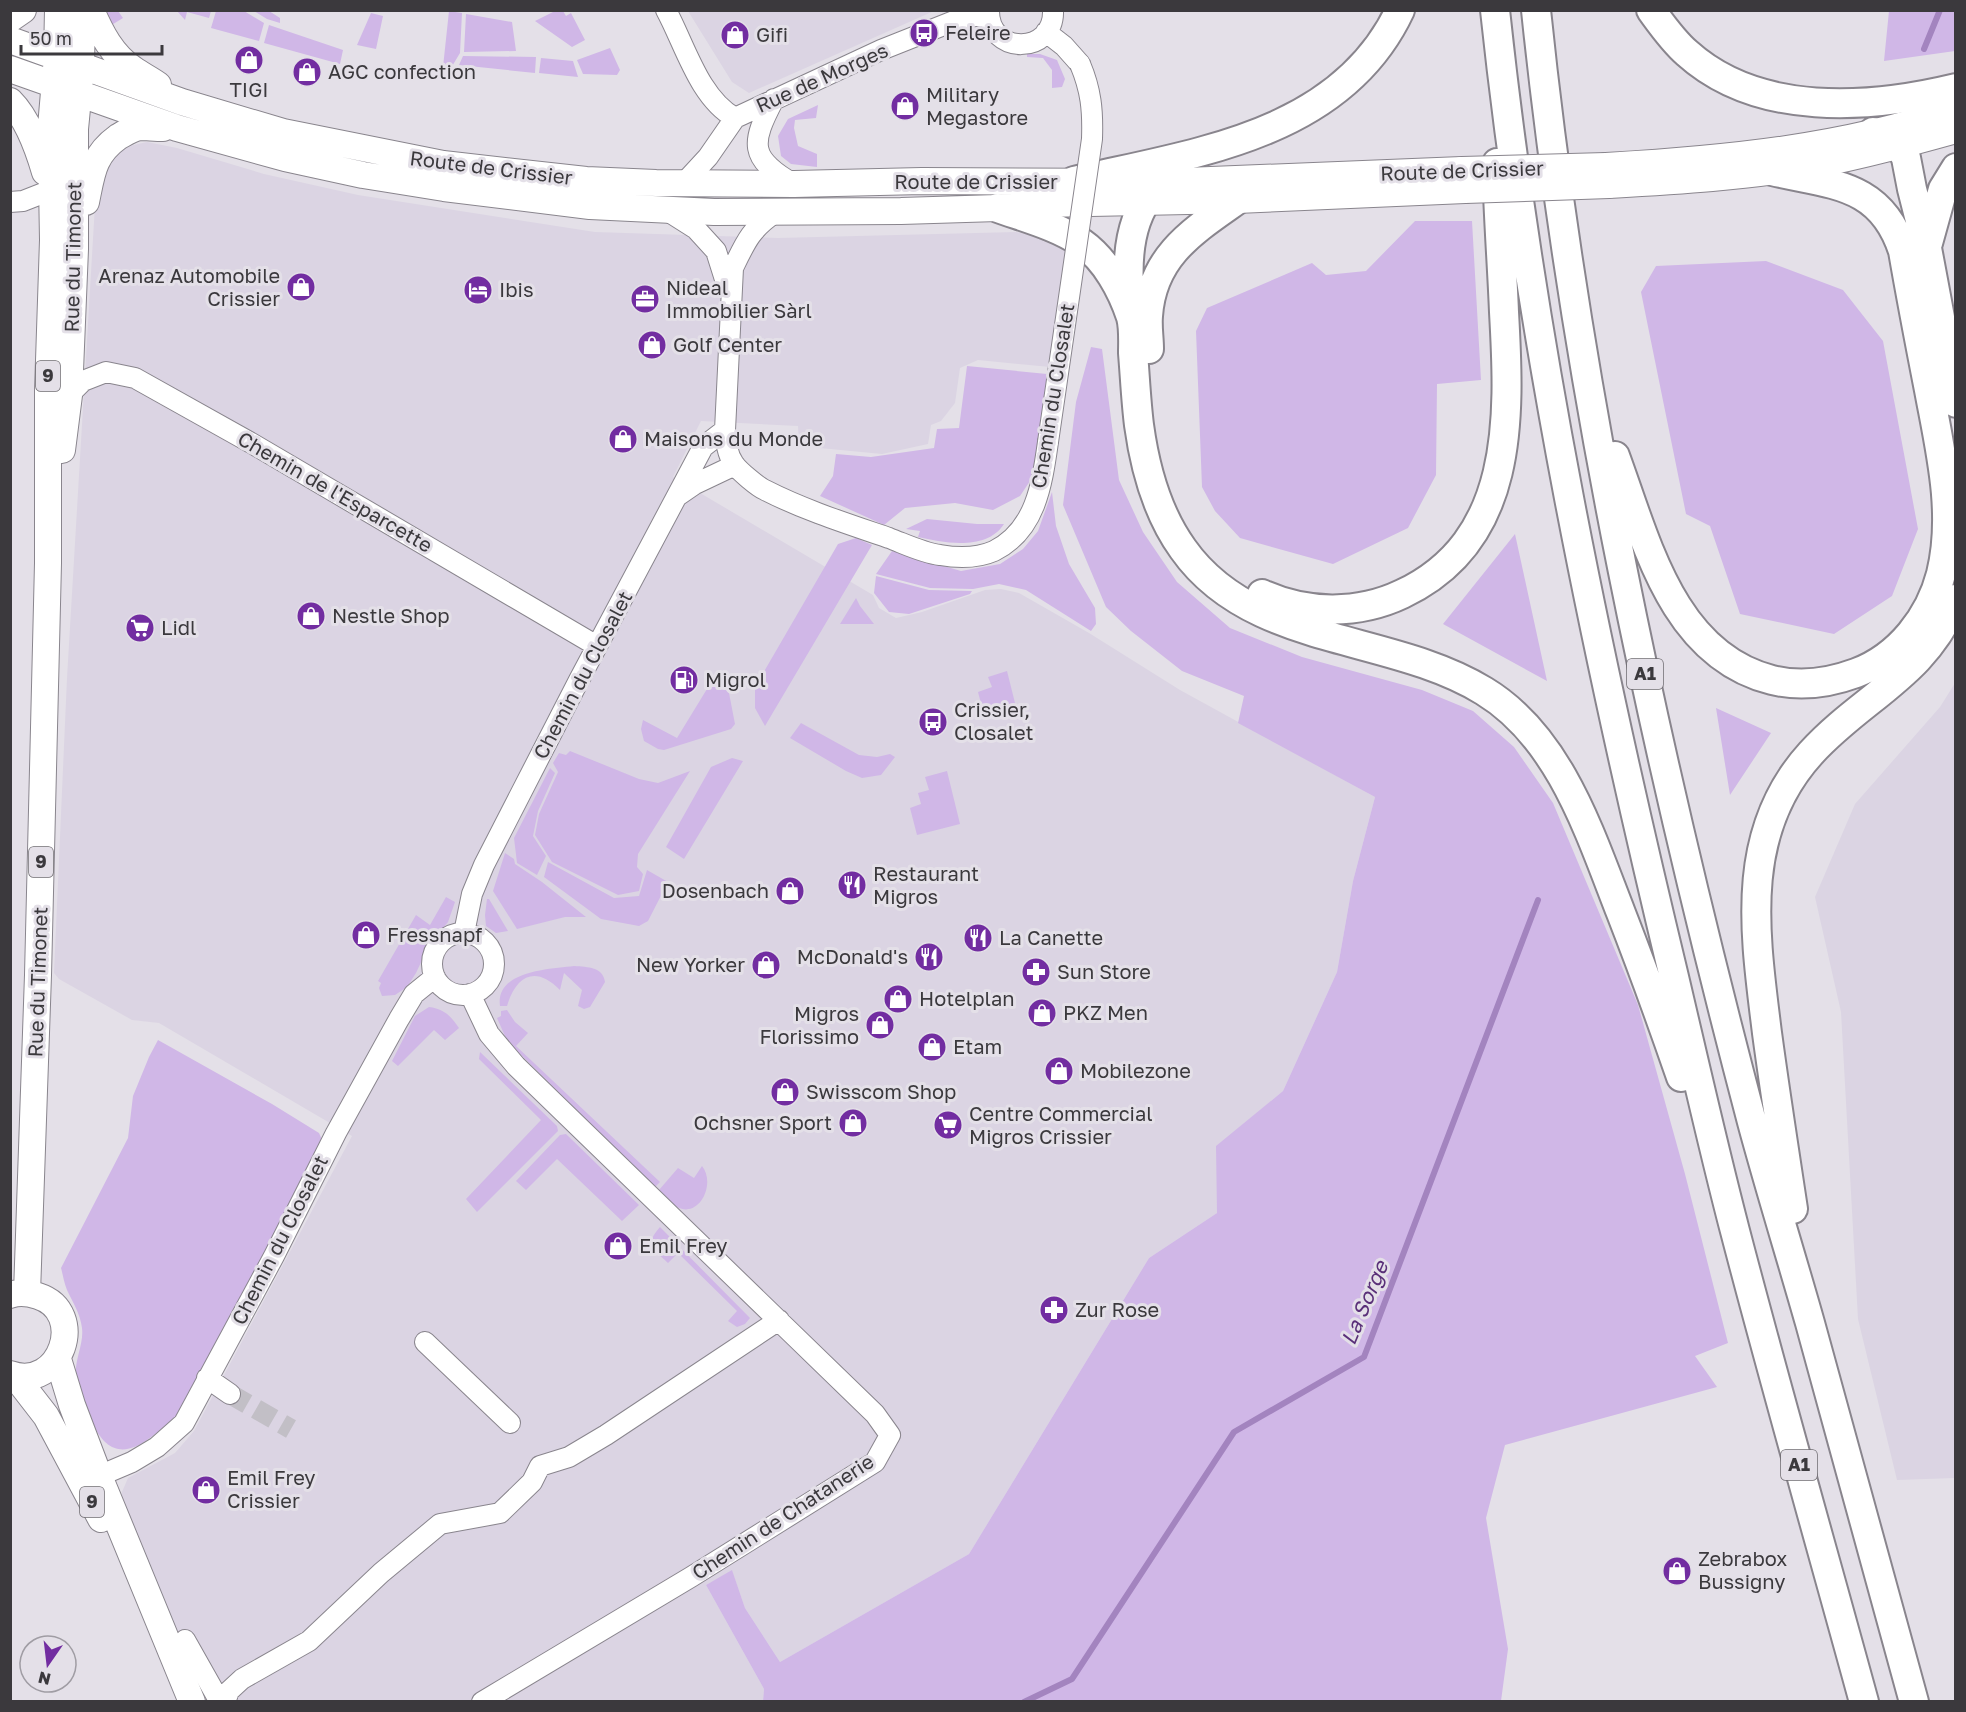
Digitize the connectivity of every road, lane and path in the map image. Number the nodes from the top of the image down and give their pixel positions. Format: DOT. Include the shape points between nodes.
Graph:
graph roads {
  1 [pos="22,10"];
  2 [pos="58,10"];
  3 [pos="82,10"];
  4 [pos="90,10"];
  5 [pos="666,10"];
  6 [pos="1053,10"];
  7 [pos="1400,10"];
  8 [pos="1494,10"];
  9 [pos="1536,10"];
  10 [pos="1652,10"];
  11 [pos="988,12"];
  12 [pos="10,19"];
  13 [pos="1046,32"];
  14 [pos="10,40"];
  15 [pos="57,57"];
  16 [pos="81,66"];
  17 [pos="10,69"];
  18 [pos="1956,88"];
  19 [pos="66,89"];
  20 [pos="774,99"];
  21 [pos="10,101"];
  22 [pos="182,102"];
  23 [pos="1956,109"];
  24 [pos="735,118"];
  25 [pos="177,128"];
  26 [pos="1956,130"];
  27 [pos="1873,132"];
  28 [pos="1900,146"];
  29 [pos="1956,168"];
  30 [pos="1772,171"];
  31 [pos="1608,176"];
  32 [pos="1464,180"];
  33 [pos="1074,181"];
  34 [pos="684,183"];
  35 [pos="794,184"];
  36 [pos="51,190"];
  37 [pos="1154,191"];
  38 [pos="1237,200"];
  39 [pos="10,202"];
  40 [pos="998,208"];
  41 [pos="666,210"];
  42 [pos="776,212"];
  43 [pos="1927,248"];
  44 [pos="75,249"];
  45 [pos="730,298"];
  46 [pos="1131,319"];
  47 [pos="1587,378"];
  48 [pos="69,395"];
  49 [pos="1956,403"];
  50 [pos="725,430"];
  51 [pos="735,465"];
  52 [pos="677,497"];
  53 [pos="48,563"];
  54 [pos="1956,599"];
  55 [pos="597,646"];
  56 [pos="464,933"];
  57 [pos="435,977"];
  58 [pos="470,994"];
  59 [pos="1734,1229"];
  60 [pos="19,1294"];
  61 [pos="779,1320"];
  62 [pos="1810,1326"];
  63 [pos="425,1342"];
  64 [pos="58,1359"];
  65 [pos="13,1375"];
  66 [pos="207,1378"];
  67 [pos="230,1394"];
  68 [pos="510,1423"];
  69 [pos="99,1476"];
  70 [pos="174,1636"];
  71 [pos="192,1701"];
  72 [pos="222,1701"];
  73 [pos="483,1701"];
  74 [pos="1864,1701"];
  75 [pos="1914,1701"];
  1 -- 12 [label="main road"];
  2 -- 15 [label="main road"];
  3 -- 16 [label="main road"];
  4 -- 22 [label="main road" via="102,36 132,69"];
  5 -- 24 [label="street" via="705,88 723,111"];
  6 -- 13 [label="street"];
  7 -- 33 [label="highway" via="1368,60 1343,85 1303,113 1273,128 1211,149"];
  8 -- 38 [label="highway" via="1508,385 1504,450 1493,493 1469,538 1435,575 1394,598 1369,606 1326,610 1286,603 1254,591 1228,575 1206,554 1186,525 1169,488 1153,403 1148,316 1152,295 1161,267 1177,245"];
  8 -- 59 [label="highway, A1" via="1534,303 1580,560 1631,796"];
  9 -- 47 [label="highway, A1" via="1562,224"];
  10 -- 18 [label="highway" via="1686,53 1713,72 1736,85 1788,101 1868,101"];
  11 -- 13 [label="street" via="996,33 1013,44 1031,43"];
  11 -- 20 [label="street, Rue de Morges" via="958,19 881,50"];
  13 -- 51 [label="street, Chemin du Closalet, bridge" via="1080,64 1089,84 1092,139 1048,442 1038,494 1027,522 992,552 967,557 937,555 763,490"];
  14 -- 15 [label="main road, Route de Crissier"];
  15 -- 16 [label="main road, Route de Crissier"];
  15 -- 19 [label="main road"];
  16 -- 19 [label="main road, 9"];
  16 -- 22 [label="main road, Route de Crissier"];
  17 -- 19 [label="main road, Route de Crissier"];
  19 -- 25 [label="main road, Route de Crissier"];
  19 -- 36 [label="main road" via="51,127"];
  19 -- 44 [label="main road, Rue du Timonet / 9" via="75,129"];
  20 -- 24 [label="street, Rue de Morges"];
  20 -- 35 [label="street" via="757,135 760,156 769,168"];
  21 -- 36 [label="main road, 9" via="39,152"];
  22 -- 34 [label="main road, Route de Crissier" via="283,132 443,164 586,180"];
  23 -- 27 [label="main road, Route de Crissier"];
  24 -- 34 [label="street, Rue de Morges"];
  25 -- 41 [label="main road, Route de Crissier" via="363,175 590,206"];
  25 -- 44 [label="main road" via="138,128 117,138 99,154"];
  26 -- 28 [label="main road, Route de Crissier"];
  27 -- 28 [label="highway" via="1884,134"];
  27 -- 31 [label="main road, Route de Crissier"];
  28 -- 30 [label="main road, Route de Crissier"];
  28 -- 43 [label="highway"];
  29 -- 43 [label="highway" via="1943,189"];
  30 -- 31 [label="main road, Route de Crissier" via="1679,181"];
  30 -- 47 [label="highway" via="1861,194 1887,216 1903,251 1939,444 1947,511 1945,551 1937,588 1908,638 1873,665 1819,683 1798,684 1761,677 1713,650 1684,617 1660,575"];
  31 -- 32 [label="main road, Route de Crissier, bridge"];
  32 -- 37 [label="main road, Route de Crissier"];
  32 -- 38 [label="main road, Route de Crissier"];
  33 -- 35 [label="main road, Route de Crissier"];
  33 -- 37 [label="main road, Route de Crissier"];
  34 -- 35 [label="main road, Route de Crissier"];
  36 -- 39 [label="street"];
  36 -- 53 [label="main road, Rue du Timonet / 9"];
  37 -- 38 [label="main road, Route de Crissier"];
  37 -- 40 [label="main road, Route de Crissier"];
  37 -- 46 [label="highway" via="1130,243"];
  40 -- 42 [label="main road, Route de Crissier"];
  40 -- 46 [label="highway" via="1063,232 1092,251 1111,274"];
  41 -- 42 [label="main road, Route de Crissier"];
  41 -- 45 [label="street" via="696,230 716,250"];
  42 -- 45 [label="street" via="758,225 743,246 733,268"];
  43 -- 49 [label="highway"];
  44 -- 48 [label="main road, Rue du Timonet / 9"];
  45 -- 50 [label="street"];
  46 -- 59 [label="highway" via="1140,428 1154,492 1184,551 1206,576 1232,596 1292,625 1456,676 1505,706 1548,753 1580,812 1610,885"];
  47 -- 62 [label="highway, A1" via="1635,628 1693,887 1753,1126"];
  48 -- 53 [label="main road, Rue du Timonet / 9"];
  48 -- 55 [label="street, Chemin de l'Esparcette" via="83,381 106,372 135,378"];
  50 -- 51 [label="street" via="727,448"];
  50 -- 52 [label="street, Chemin du Closalet" via="703,447"];
  51 -- 52 [label="street" via="694,484"];
  52 -- 55 [label="street, Chemin du Closalet"];
  53 -- 60 [label="main road, Rue du Timonet / 9" via="38,975"];
  54 -- 62 [label="highway" via="1925,652 1826,738 1792,776 1776,805 1761,852 1755,903 1759,969"];
  55 -- 56 [label="street, Chemin du Closalet" via="484,865 472,894"];
  56 -- 57 [label="street" via="437,947 432,967"];
  56 -- 58 [label="street" via="480,938 493,960 491,977"];
  57 -- 58 [label="street" via="446,990"];
  57 -- 66 [label="street, Chemin du Closalet" via="414,994 399,1019"];
  58 -- 61 [label="street, Chemin de Chatanerie" via="489,1034 516,1066"];
  59 -- 74 [label="highway, A1"];
  60 -- 64 [label="main road, 9" via="41,1296 62,1317 64,1345"];
  61 -- 72 [label="street" via="606,1435 569,1457 540,1466 532,1482 500,1514 440,1524 309,1641 242,1678"];
  61 -- 73 [label="street, Chemin de Chatanerie" via="875,1414 890,1435 875,1462"];
  62 -- 75 [label="highway, A1"];
  63 -- 68 [label="street"];
  64 -- 65 [label="main road, 9" via="39,1374"];
  64 -- 69 [label="main road, 9"];
  65 -- 70 [label="main road, 9" via="46,1416"];
  66 -- 67 [label="street"];
  66 -- 69 [label="street, Chemin du Closalet" via="184,1423 157,1447"];
  69 -- 70 [label="main road, 9"];
  70 -- 71 [label="main road, 9"];
  70 -- 72 [label="street"];
}
